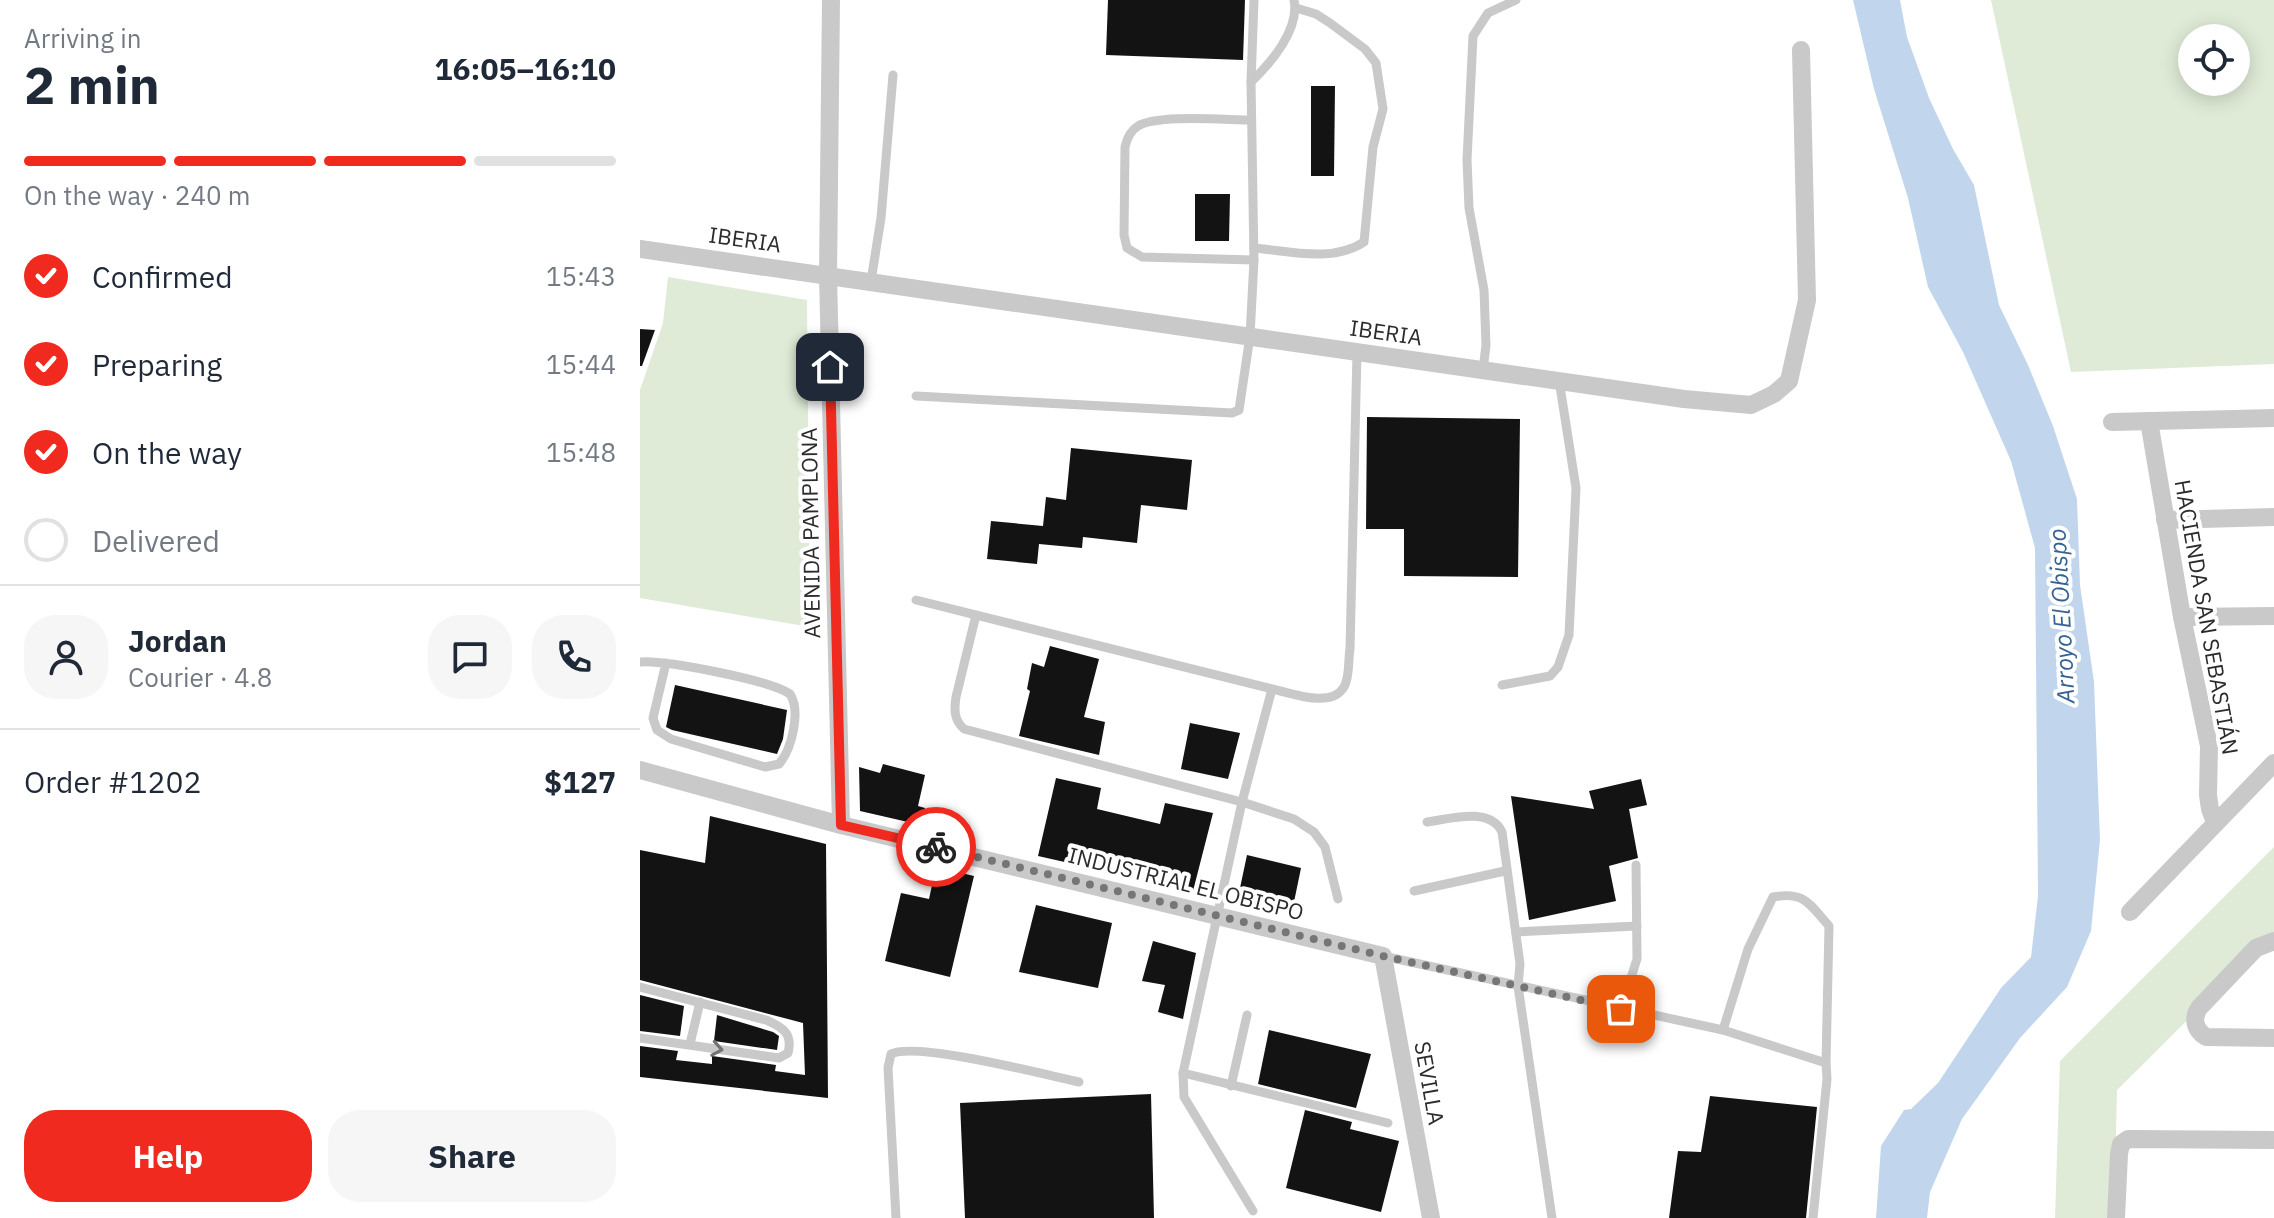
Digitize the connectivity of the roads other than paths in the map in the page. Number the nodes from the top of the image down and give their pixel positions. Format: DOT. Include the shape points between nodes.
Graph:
graph roads {
  1 [pos="831,0"];
  2 [pos="1254,0"];
  3 [pos="1516,0"];
  4 [pos="1295,4"];
  5 [pos="1801,50"];
  6 [pos="893,75"];
  7 [pos="1251,82"];
  8 [pos="1251,120"];
  9 [pos="1254,248"];
  10 [pos="640,249"];
  11 [pos="1254,260"];
  12 [pos="828,275"];
  13 [pos="871,281"];
  14 [pos="1250,336"];
  15 [pos="1357,352"];
  16 [pos="1483,370"];
  17 [pos="1559,380"];
  18 [pos="916,396"];
  19 [pos="2274,418"];
  20 [pos="2149,421"];
  21 [pos="2112,422"];
  22 [pos="2274,517"];
  23 [pos="2165,520"];
  24 [pos="916,600"];
  25 [pos="976,615"];
  26 [pos="2274,616"];
  27 [pos="2182,617"];
  28 [pos="640,662"];
  29 [pos="666,663"];
  30 [pos="1502,685"];
  31 [pos="1272,689"];
  32 [pos="2274,763"];
  33 [pos="640,770"];
  34 [pos="1242,802"];
  35 [pos="1427,822"];
  36 [pos="2215,822"];
  37 [pos="841,825"];
  38 [pos="1636,865"];
  39 [pos="1505,871"];
  40 [pos="1414,891"];
  41 [pos="1338,899"];
  42 [pos="2130,912"];
  43 [pos="1217,915"];
  44 [pos="1637,926"];
  45 [pos="1516,932"];
  46 [pos="2274,941"];
  47 [pos="1383,956"];
  48 [pos="1518,986"];
  49 [pos="640,987"];
  50 [pos="700,1002"];
  51 [pos="1621,1009"];
  52 [pos="1247,1015"];
  53 [pos="1723,1030"];
  54 [pos="640,1038"];
  55 [pos="2274,1038"];
  56 [pos="690,1044"];
  57 [pos="1826,1063"];
  58 [pos="1183,1073"];
  59 [pos="1079,1082"];
  60 [pos="1231,1086"];
  61 [pos="1388,1123"];
  62 [pos="2274,1140"];
  63 [pos="1253,1211"];
  64 [pos="896,1218"];
  65 [pos="1431,1218"];
  66 [pos="1552,1218"];
  67 [pos="1813,1218"];
  68 [pos="2116,1218"];
  1 -- 12 [label="street, AVENIDA PAMPLONA"];
  2 -- 7 [label="lane"];
  3 -- 16 [label="lane" via="1488,13 1473,36 1467,160 1469,208 1484,290"];
  4 -- 7 [label="lane" via="1288,34"];
  4 -- 9 [label="lane" via="1330,23 1376,63 1383,109 1373,147 1364,242 1337,254"];
  5 -- 17 [label="street, IBERIA" via="1807,300 1789,381 1751,405"];
  6 -- 13 [label="lane"];
  7 -- 8 [label="lane"];
  8 -- 9 [label="lane"];
  8 -- 11 [label="lane" via="1164,120 1137,126 1125,147 1124,235 1127,248 1142,257"];
  9 -- 11 [label="lane"];
  10 -- 12 [label="street, IBERIA"];
  11 -- 14 [label="lane"];
  12 -- 13 [label="street, IBERIA"];
  12 -- 37 [label="street, AVENIDA PAMPLONA"];
  13 -- 14 [label="street, IBERIA"];
  14 -- 15 [label="street, IBERIA"];
  14 -- 18 [label="lane" via="1239,410 1232,413"];
  15 -- 16 [label="street, IBERIA"];
  15 -- 31 [label="lane" via="1346,681 1328,698"];
  16 -- 17 [label="street, IBERIA"];
  17 -- 30 [label="lane" via="1576,488 1569,635 1550,676"];
  19 -- 20 [label="street"];
  20 -- 21 [label="street"];
  20 -- 23 [label="street, HACIENDA SAN SEBASTIÁN"];
  22 -- 23 [label="street"];
  23 -- 27 [label="street, HACIENDA SAN SEBASTIÁN"];
  24 -- 25 [label="lane"];
  25 -- 31 [label="lane"];
  25 -- 34 [label="lane" via="954,710 964,729"];
  26 -- 27 [label="street"];
  27 -- 36 [label="street, HACIENDA SAN SEBASTIÁN" via="2209,746 2208,795"];
  28 -- 29 [label="lane"];
  29 -- 29 [label="lane" via="653,723 664,736 765,767 786,756 795,709 790,694"];
  31 -- 34 [label="lane"];
  32 -- 36 [label="street"];
  33 -- 37 [label="street, INDUSTRIAL EL OBISPO"];
  34 -- 41 [label="lane" via="1294,819 1314,832 1328,857"];
  34 -- 43 [label="lane"];
  35 -- 39 [label="lane" via="1490,819 1502,832"];
  36 -- 42 [label="street"];
  37 -- 43 [label="street, INDUSTRIAL EL OBISPO"];
  38 -- 44 [label="lane"];
  39 -- 40 [label="lane"];
  39 -- 45 [label="lane"];
  43 -- 47 [label="street, INDUSTRIAL EL OBISPO"];
  43 -- 58 [label="lane"];
  44 -- 45 [label="lane"];
  44 -- 51 [label="lane" via="1637,959"];
  45 -- 48 [label="lane"];
  46 -- 55 [label="street" via="2256,948 2196,1011 2197,1028 2211,1038"];
  47 -- 48 [label="lane, INDUSTRIAL EL OBISPO"];
  47 -- 65 [label="street, SEVILLA"];
  48 -- 51 [label="lane, INDUSTRIAL EL OBISPO"];
  48 -- 66 [label="lane"];
  49 -- 50 [label="lane"];
  50 -- 56 [label="lane"];
  56 -- 50 [label="lane, one-way" via="779,1058 790,1048 788,1035 778,1025"];
  51 -- 53 [label="lane, INDUSTRIAL EL OBISPO"];
  52 -- 60 [label="lane"];
  53 -- 57 [label="lane, INDUSTRIAL EL OBISPO"];
  53 -- 57 [label="lane" via="1748,949 1773,897 1803,897 1829,926"];
  54 -- 56 [label="lane"];
  57 -- 67 [label="lane"];
  58 -- 60 [label="lane"];
  58 -- 63 [label="lane" via="1184,1097"];
  59 -- 64 [label="lane" via="943,1054 891,1054"];
  60 -- 61 [label="lane"];
  62 -- 68 [label="street" via="2130,1139 2121,1144 2119,1154"];
}
